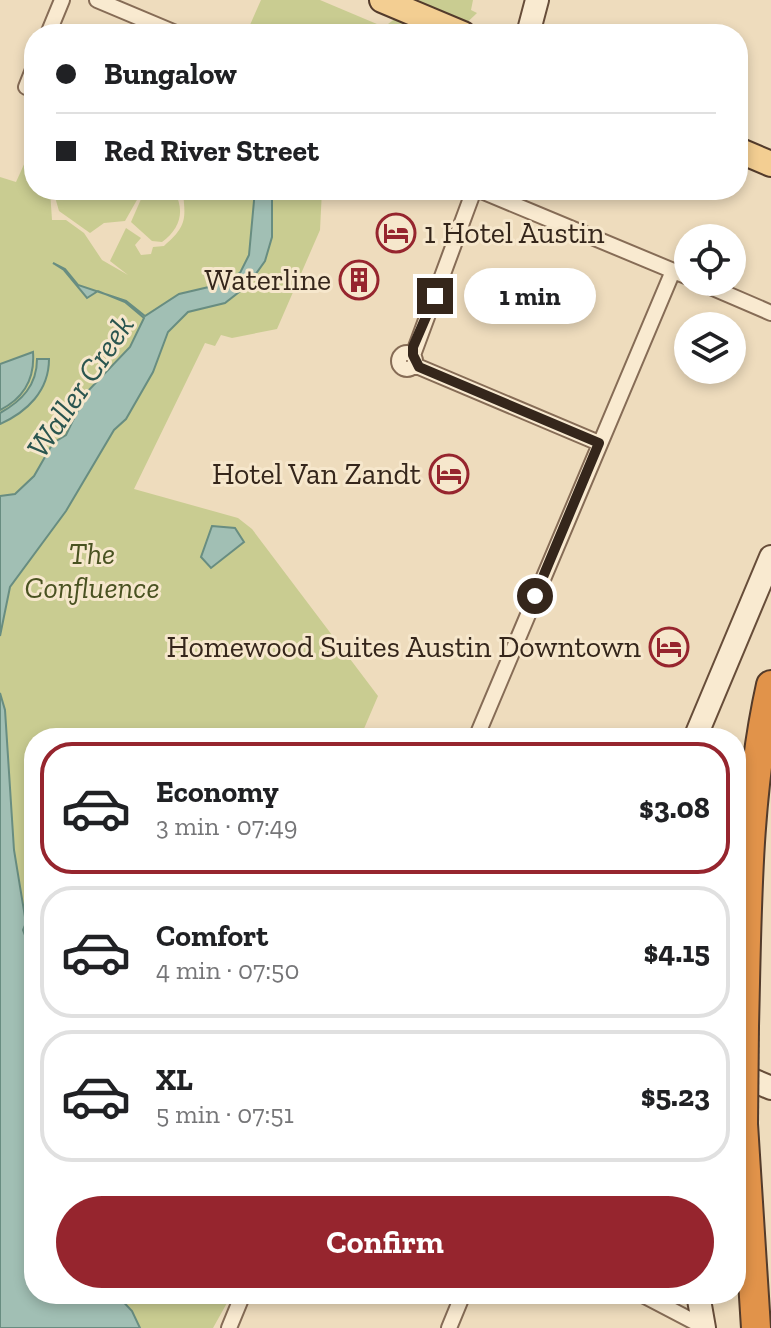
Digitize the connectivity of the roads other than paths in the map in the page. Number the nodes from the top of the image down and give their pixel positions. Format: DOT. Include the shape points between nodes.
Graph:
graph roads {
  1 [pos="62,0"];
  2 [pos="97,0"];
  3 [pos="382,0"];
  4 [pos="537,0"];
  5 [pos="52,24"];
  6 [pos="154,24"];
  7 [pos="439,24"];
  8 [pos="531,24"];
  9 [pos="748,154"];
  10 [pos="771,164"];
  11 [pos="472,200"];
  12 [pos="501,200"];
  13 [pos="673,271"];
  14 [pos="732,296"];
  15 [pos="771,313"];
  16 [pos="599,443"];
  17 [pos="771,557"];
  18 [pos="771,685"];
  19 [pos="480,728"];
  20 [pos="699,728"];
  21 [pos="771,794"];
  22 [pos="746,948"];
  23 [pos="746,1009"];
  24 [pos="746,1077"];
  25 [pos="768,1087"];
  26 [pos="746,1181"];
  27 [pos="239,1304"];
  28 [pos="459,1304"];
  29 [pos="660,1304"];
  30 [pos="700,1304"];
  31 [pos="739,1304"];
  32 [pos="229,1328"];
  33 [pos="449,1328"];
  34 [pos="704,1328"];
  35 [pos="738,1328"];
  36 [pos="756,1328"];
  1 -- 5 [label="street"];
  2 -- 6 [label="street"];
  3 -- 7 [label="main road"];
  4 -- 8 [label="main road"];
  9 -- 10 [label="main road"];
  11 -- 16 [label="street" via="413,359"];
  12 -- 13 [label="street"];
  13 -- 16 [label="street"];
  14 -- 15 [label="street"];
  16 -- 19 [label="street"];
  17 -- 20 [label="main road"];
  18 -- 22 [label="highway" via="749,830"];
  21 -- 23 [label="highway"];
  24 -- 25 [label="main road"];
  26 -- 36 [label="highway"];
  27 -- 32 [label="street"];
  28 -- 33 [label="street"];
  29 -- 34 [label="street"];
  30 -- 34 [label="main road"];
  31 -- 35 [label="highway"];
}
